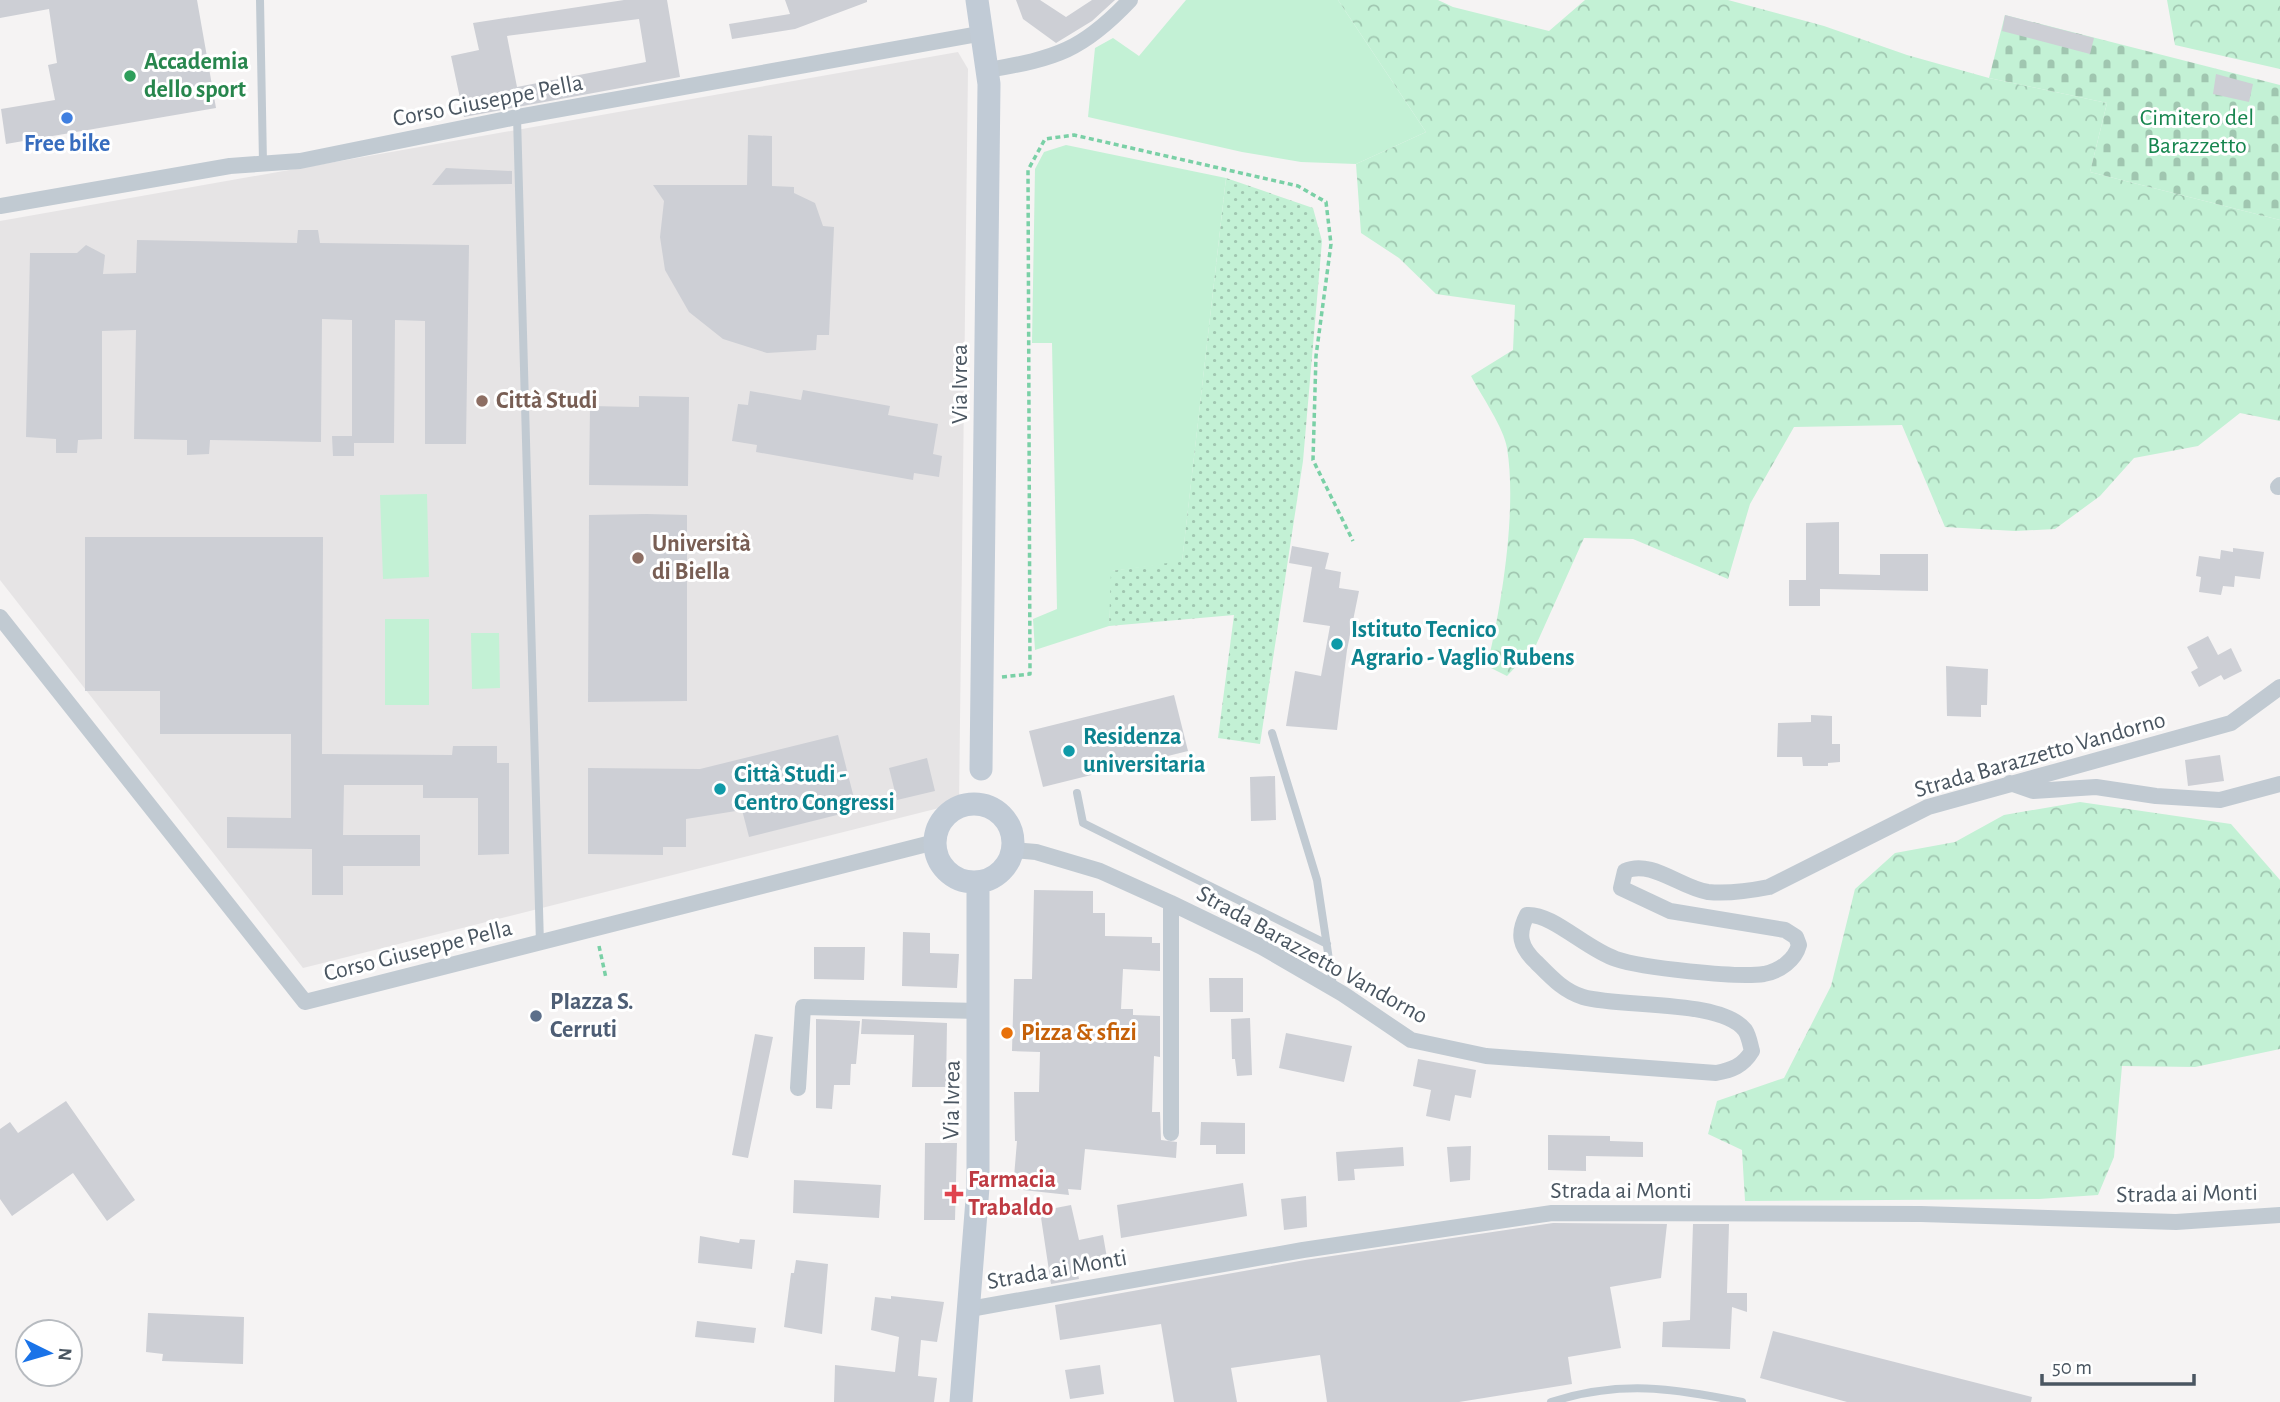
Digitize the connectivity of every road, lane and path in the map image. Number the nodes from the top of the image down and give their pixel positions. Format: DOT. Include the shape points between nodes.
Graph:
graph roads {
  1 [pos="260,0"];
  2 [pos="977,0"];
  3 [pos="1130,0"];
  4 [pos="984,33"];
  5 [pos="989,70"];
  6 [pos="517,117"];
  7 [pos="264,163"];
  8 [pos="0,206"];
  9 [pos="1353,541"];
  10 [pos="0,617"];
  11 [pos="982,678"];
  12 [pos="2280,687"];
  13 [pos="1272,733"];
  14 [pos="2010,783"];
  15 [pos="2280,785"];
  16 [pos="1077,793"];
  17 [pos="980,804"];
  18 [pos="935,842"];
  19 [pos="1013,850"];
  20 [pos="978,882"];
  21 [pos="1171,903"];
  22 [pos="596,930"];
  23 [pos="1327,944"];
  24 [pos="540,945"];
  25 [pos="606,978"];
  26 [pos="1334,989"];
  27 [pos="979,1011"];
  28 [pos="798,1088"];
  29 [pos="1171,1133"];
  30 [pos="2280,1215"];
  31 [pos="970,1309"];
  32 [pos="961,1402"];
  33 [pos="1551,1402"];
  34 [pos="1742,1402"];
  1 -- 7 [label="lane"];
  2 -- 4 [label="main road, Via Ivrea"];
  3 -- 5 [label="street" via="1101,29 1068,51 1048,60"];
  4 -- 5 [label="main road, Via Ivrea"];
  4 -- 6 [label="street, Corso Giuseppe Pella"];
  5 -- 11 [label="main road, Via Ivrea"];
  6 -- 7 [label="street, Corso Giuseppe Pella"];
  6 -- 24 [label="lane"];
  7 -- 8 [label="street, Corso Giuseppe Pella"];
  9 -- 11 [label="path" via="1313,460 1316,356 1331,244 1326,202 1298,186 1074,135 1045,139 1028,170 1030,674"];
  10 -- 24 [label="street, Corso Giuseppe Pella" via="305,1002"];
  11 -- 17 [label="main road, Via Ivrea"];
  12 -- 14 [label="street, Strada Barazzetto Vandorno" via="2231,723"];
  13 -- 23 [label="lane" via="1317,880"];
  14 -- 15 [label="street" via="2033,791 2096,787 2220,800"];
  14 -- 26 [label="street, Strada Barazzetto Vandorno" via="1928,807 1769,887 1707,891 1648,869 1635,866 1625,871 1621,888 1670,911 1785,930 1796,937 1800,945 1797,955 1765,974 1618,960 1590,948 1550,919 1527,915 1520,937 1525,951 1560,986 1581,997 1722,1015 1744,1029 1752,1051 1730,1070 1678,1071 1448,1049 1411,1040"];
  16 -- 23 [label="lane" via="1083,823"];
  17 -- 18 [label="main road" via="967,805 945,818"];
  17 -- 19 [label="main road" via="992,808 1009,826"];
  18 -- 20 [label="main road" via="943,867 953,876"];
  18 -- 22 [label="street, Corso Giuseppe Pella"];
  19 -- 20 [label="main road" via="1000,872"];
  19 -- 21 [label="street, Strada Barazzetto Vandorno" via="1100,871"];
  20 -- 27 [label="main road, Via Ivrea"];
  21 -- 26 [label="street, Strada Barazzetto Vandorno" via="1262,947"];
  21 -- 29 [label="street"];
  22 -- 24 [label="street, Corso Giuseppe Pella"];
  22 -- 25 [label="path"];
  23 -- 26 [label="lane"];
  27 -- 28 [label="street" via="803,1007"];
  27 -- 31 [label="main road, Via Ivrea" via="978,1187"];
  30 -- 31 [label="street, Strada ai Monti" via="2176,1222 1935,1215 1552,1213 1303,1250"];
  31 -- 32 [label="main road, Via Ivrea"];
  33 -- 34 [label="lane" via="1621,1387 1669,1388"];
}
